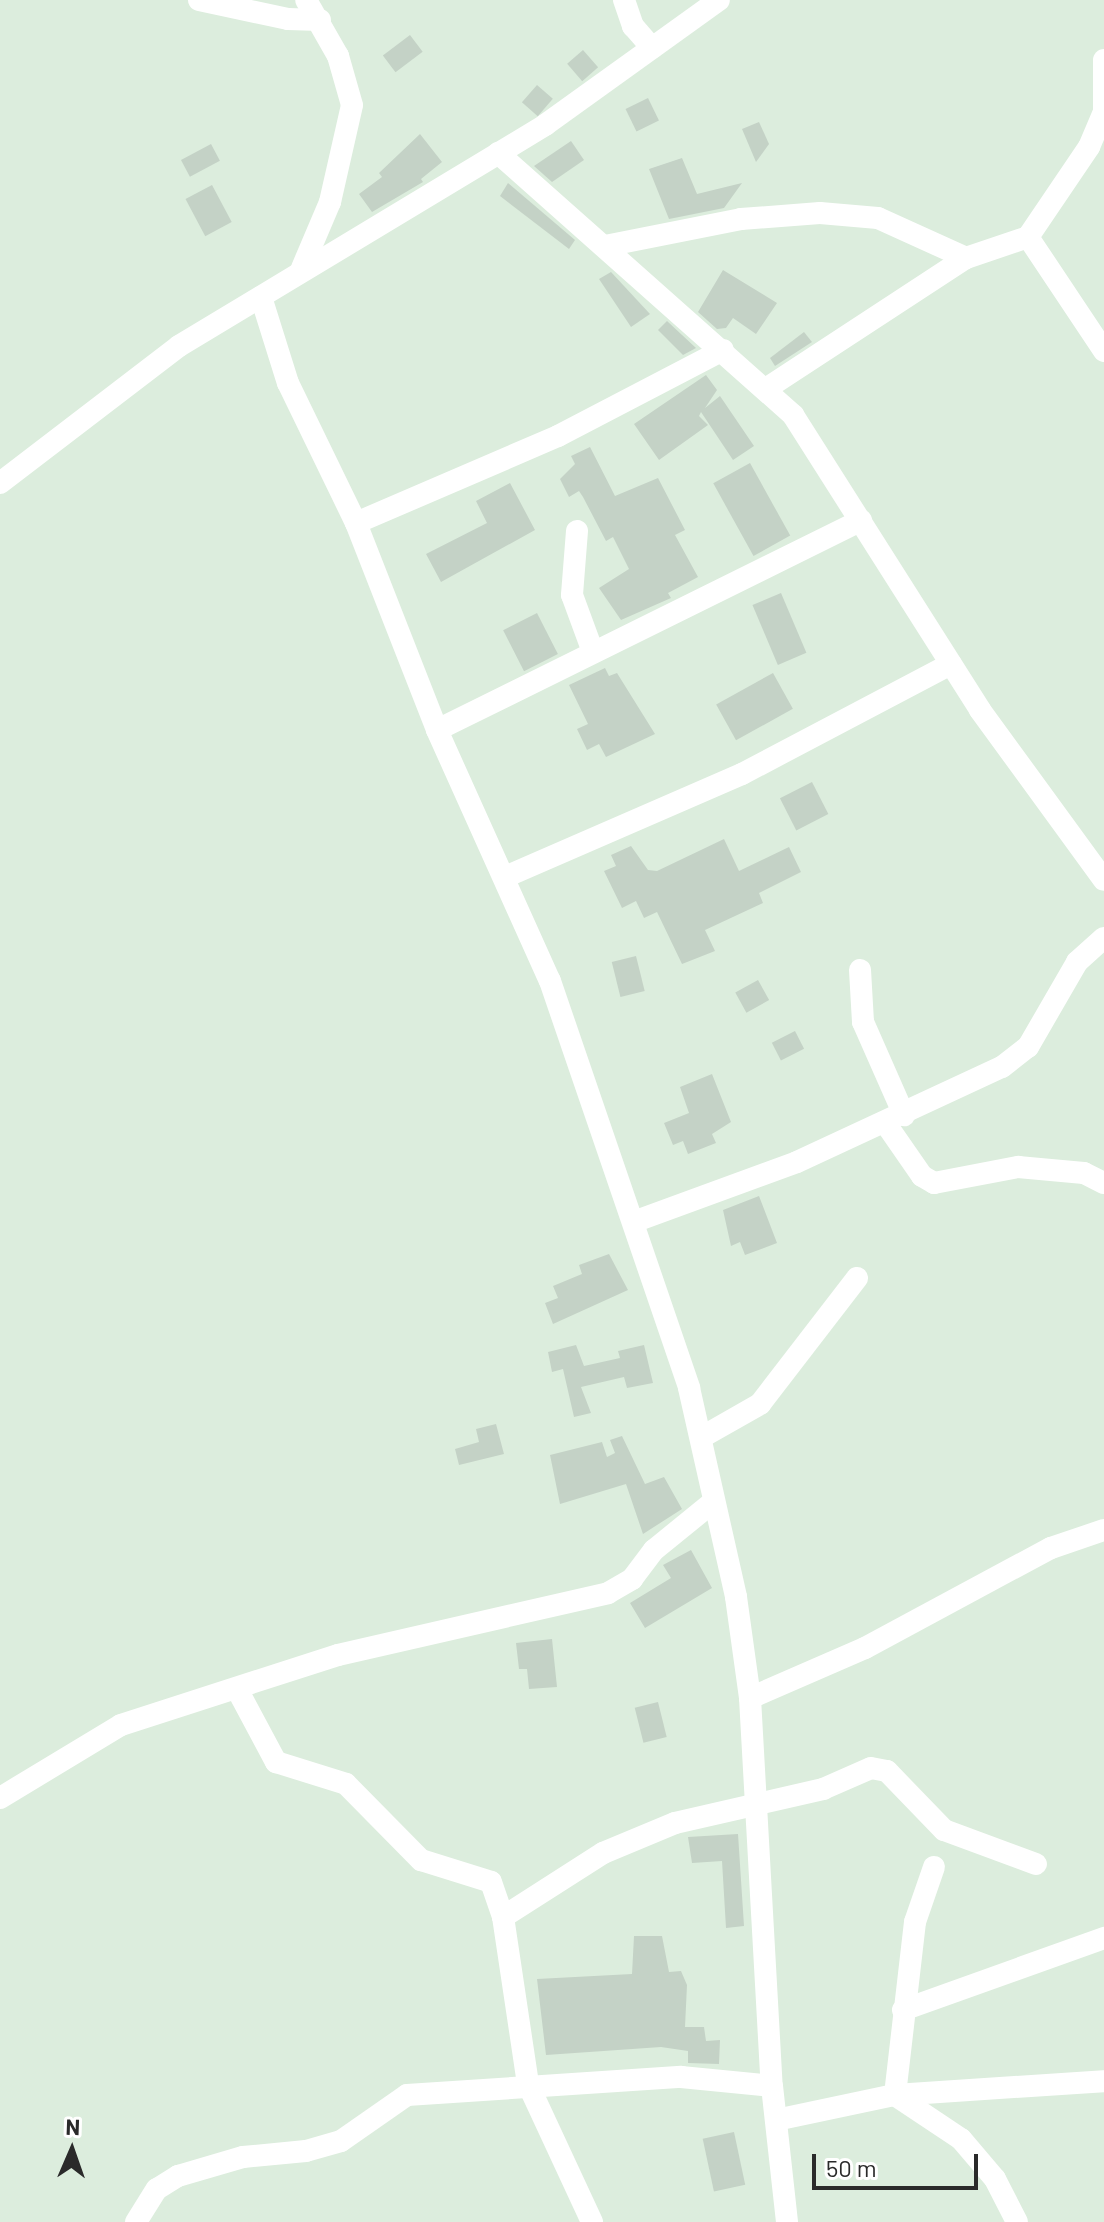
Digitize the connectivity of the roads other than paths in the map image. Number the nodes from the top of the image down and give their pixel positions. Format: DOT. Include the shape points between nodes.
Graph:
graph roads {
  1 [pos="199,0"];
  2 [pos="306,0"];
  3 [pos="624,0"];
  4 [pos="719,0"];
  5 [pos="320,20"];
  6 [pos="652,48"];
  7 [pos="1104,60"];
  8 [pos="1104,110"];
  9 [pos="1104,121"];
  10 [pos="498,153"];
  11 [pos="1028,237"];
  12 [pos="605,246"];
  13 [pos="966,258"];
  14 [pos="301,269"];
  15 [pos="261,297"];
  16 [pos="723,350"];
  17 [pos="1104,351"];
  18 [pos="767,388"];
  19 [pos="0,483"];
  20 [pos="861,520"];
  21 [pos="356,523"];
  22 [pos="577,531"];
  23 [pos="593,652"];
  24 [pos="951,664"];
  25 [pos="437,730"];
  26 [pos="505,877"];
  27 [pos="1104,880"];
  28 [pos="1104,938"];
  29 [pos="860,970"];
  30 [pos="895,1120"];
  31 [pos="1104,1183"];
  32 [pos="636,1221"];
  33 [pos="857,1278"];
  34 [pos="702,1437"];
  35 [pos="713,1502"];
  36 [pos="1104,1530"];
  37 [pos="237,1689"];
  38 [pos="750,1698"];
  39 [pos="0,1798"];
  40 [pos="759,1805"];
  41 [pos="1036,1864"];
  42 [pos="934,1867"];
  43 [pos="503,1917"];
  44 [pos="1104,1938"];
  45 [pos="903,2010"];
  46 [pos="1104,2081"];
  47 [pos="528,2084"];
  48 [pos="772,2086"];
  49 [pos="895,2095"];
  50 [pos="776,2120"];
  51 [pos="136,2222"];
  52 [pos="592,2222"];
  53 [pos="787,2222"];
  54 [pos="1017,2222"];
  1 -- 5 [label="street" via="288,19"];
  2 -- 5 [label="street"];
  3 -- 6 [label="street" via="633,26"];
  4 -- 6 [label="street"];
  5 -- 14 [label="street" via="338,56 352,105 330,202"];
  6 -- 10 [label="street"];
  7 -- 8 [label="street"];
  8 -- 9 [label="street"];
  9 -- 11 [label="street"];
  10 -- 12 [label="street"];
  10 -- 14 [label="street"];
  11 -- 13 [label="street"];
  11 -- 17 [label="street"];
  12 -- 13 [label="street" via="741,219 820,213 878,218"];
  12 -- 16 [label="street"];
  13 -- 18 [label="street"];
  14 -- 15 [label="street"];
  15 -- 19 [label="street" via="115,391"];
  15 -- 21 [label="street" via="288,383"];
  16 -- 18 [label="street"];
  16 -- 21 [label="street" via="570,430"];
  18 -- 20 [label="street" via="793,415"];
  20 -- 23 [label="street"];
  20 -- 24 [label="street"];
  21 -- 25 [label="street"];
  22 -- 23 [label="street" via="572,595"];
  23 -- 25 [label="street"];
  24 -- 26 [label="street" via="742,774"];
  24 -- 27 [label="street"];
  25 -- 26 [label="street"];
  26 -- 32 [label="street" via="570,1034"];
  28 -- 30 [label="street" via="1077,962 1028,1047 976,1082"];
  29 -- 30 [label="street" via="863,1022"];
  30 -- 31 [label="street" via="912,1164 934,1183 1018,1167 1084,1173"];
  30 -- 32 [label="street"];
  32 -- 34 [label="street"];
  33 -- 34 [label="street" via="760,1404"];
  34 -- 35 [label="street"];
  35 -- 37 [label="street" via="654,1550 632,1579 608,1593 516,1617 422,1632"];
  35 -- 38 [label="street" via="736,1597"];
  36 -- 38 [label="street" via="1051,1548 865,1648"];
  37 -- 39 [label="street" via="121,1725"];
  37 -- 43 [label="street" via="276,1762 346,1784 421,1860 491,1882"];
  38 -- 40 [label="street"];
  40 -- 41 [label="street" via="880,1767 944,1830"];
  40 -- 43 [label="street" via="696,1816 603,1853"];
  40 -- 48 [label="street"];
  42 -- 45 [label="street" via="915,1922"];
  43 -- 47 [label="street"];
  44 -- 45 [label="street"];
  45 -- 49 [label="street"];
  46 -- 49 [label="street"];
  47 -- 48 [label="street" via="681,2077"];
  47 -- 51 [label="street" via="444,2096 407,2095 341,2141 306,2151 243,2157 178,2176 157,2189"];
  47 -- 52 [label="street"];
  48 -- 50 [label="street"];
  49 -- 50 [label="street"];
  49 -- 54 [label="street" via="961,2139 995,2179"];
  50 -- 53 [label="street"];
}
